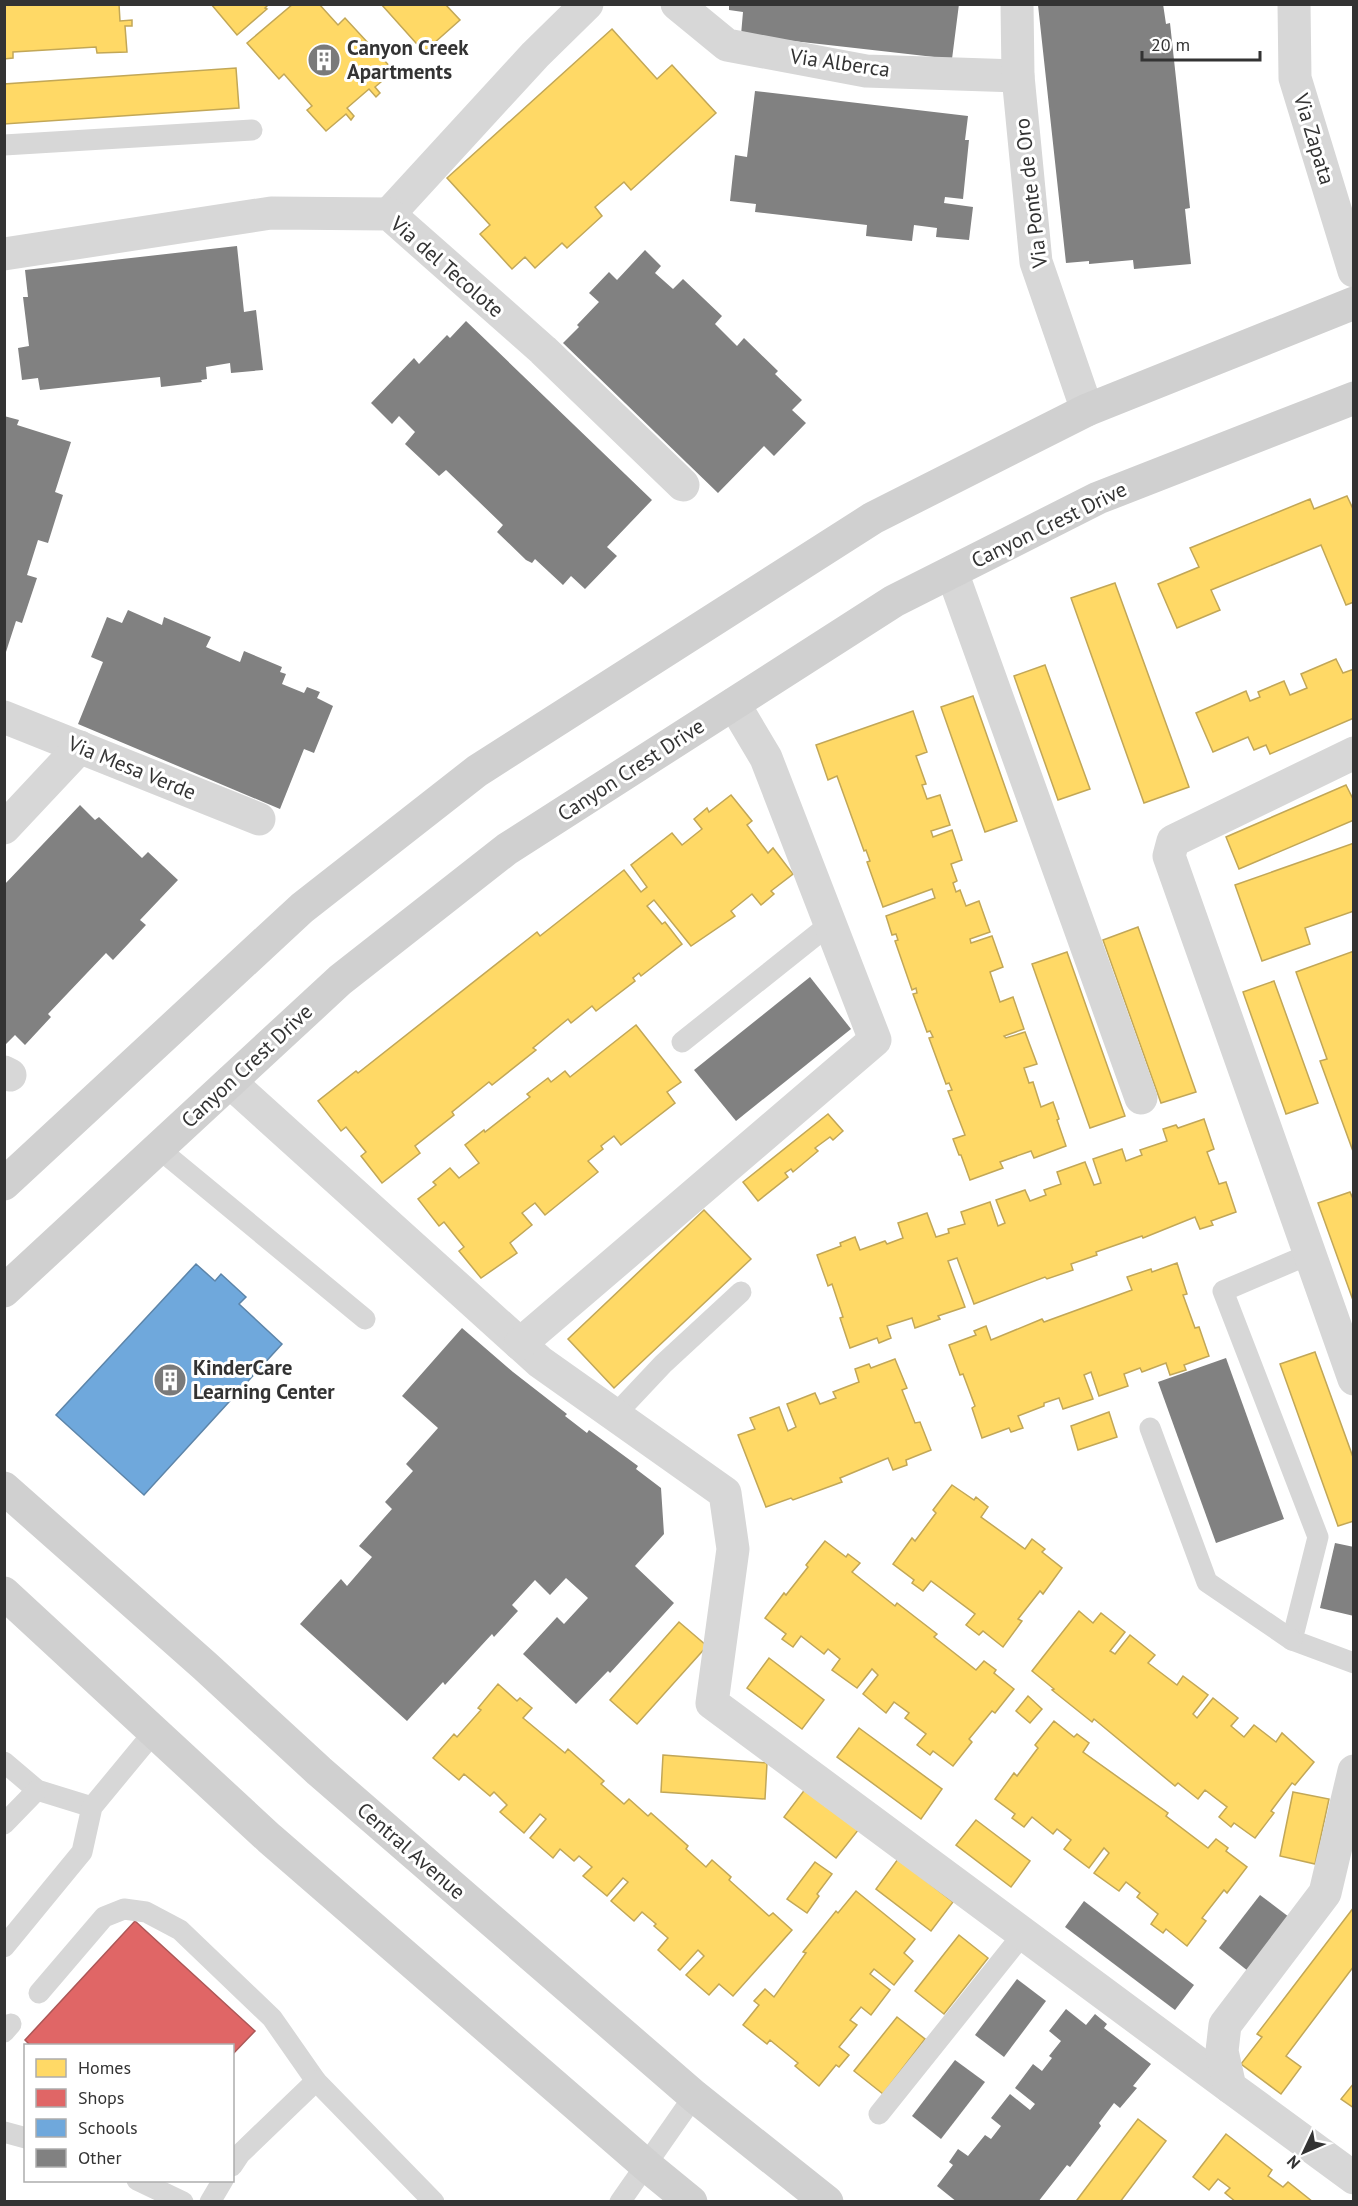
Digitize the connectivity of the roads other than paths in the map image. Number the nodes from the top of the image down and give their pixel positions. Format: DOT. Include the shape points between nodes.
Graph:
graph roads {
  1 [pos="587,4"];
  2 [pos="677,4"];
  3 [pos="1017,4"];
  4 [pos="1294,4"];
  5 [pos="1018,76"];
  6 [pos="252,130"];
  7 [pos="4,145"];
  8 [pos="389,214"];
  9 [pos="4,254"];
  10 [pos="1353,271"];
  11 [pos="1353,303"];
  12 [pos="1353,398"];
  13 [pos="1087,410"];
  14 [pos="684,485"];
  15 [pos="952,572"];
  16 [pos="734,704"];
  17 [pos="4,717"];
  18 [pos="80,747"];
  19 [pos="1353,753"];
  20 [pos="259,819"];
  21 [pos="4,828"];
  22 [pos="830,924"];
  23 [pos="682,1042"];
  24 [pos="230,1082"];
  25 [pos="1142,1098"];
  26 [pos="158,1149"];
  27 [pos="4,1184"];
  28 [pos="1310,1254"];
  29 [pos="4,1291"];
  30 [pos="741,1292"];
  31 [pos="365,1319"];
  32 [pos="520,1344"];
  33 [pos="1353,1378"];
  34 [pos="615,1415"];
  35 [pos="1150,1428"];
  36 [pos="4,1488"];
  37 [pos="4,1593"];
  38 [pos="1292,1640"];
  39 [pos="1353,1663"];
  40 [pos="154,1732"];
  41 [pos="4,1761"];
  42 [pos="1353,1771"];
  43 [pos="37,1790"];
  44 [pos="92,1807"];
  45 [pos="4,1824"];
  46 [pos="1023,1934"];
  47 [pos="4,1947"];
  48 [pos="39,1993"];
  49 [pos="315,2081"];
  50 [pos="1230,2086"];
  51 [pos="694,2096"];
  52 [pos="879,2114"];
  53 [pos="4,2132"];
  54 [pos="24,2137"];
  55 [pos="234,2163"];
  56 [pos="647,2166"];
  57 [pos="1353,2178"];
  58 [pos="140,2182"];
  59 [pos="223,2182"];
  60 [pos="183,2202"];
  61 [pos="210,2202"];
  62 [pos="434,2202"];
  63 [pos="620,2202"];
  64 [pos="692,2202"];
  65 [pos="827,2202"];
  1 -- 8 [label="street"];
  2 -- 5 [label="street, Via Alberca" via="727,45 866,71"];
  3 -- 5 [label="street, Via Ponte de Oro"];
  4 -- 10 [label="street, Via Zapata" via="1295,78"];
  5 -- 13 [label="street, Via Ponte de Oro" via="1036,262"];
  6 -- 7 [label="lane"];
  8 -- 9 [label="street, Via del Tecolote" via="272,213"];
  8 -- 14 [label="street, Via del Tecolote" via="543,350"];
  11 -- 13 [label="main road"];
  12 -- 15 [label="main road, Canyon Crest Drive" via="1098,498"];
  13 -- 27 [label="main road" via="873,518 477,771 302,908"];
  15 -- 16 [label="main road, Canyon Crest Drive" via="894,601"];
  15 -- 25 [label="street"];
  16 -- 22 [label="street" via="766,759"];
  16 -- 24 [label="main road, Canyon Crest Drive" via="507,849 340,980"];
  17 -- 18 [label="street, Via Mesa Verde"];
  18 -- 20 [label="street, Via Mesa Verde"];
  18 -- 21 [label="street"];
  19 -- 28 [label="street" via="1173,841 1169,856"];
  22 -- 23 [label="lane"];
  22 -- 32 [label="street" via="875,1040"];
  24 -- 26 [label="main road, Canyon Crest Drive"];
  24 -- 32 [label="street"];
  26 -- 29 [label="main road, Canyon Crest Drive"];
  26 -- 31 [label="lane"];
  28 -- 33 [label="street"];
  28 -- 38 [label="lane" via="1223,1291 1318,1537"];
  30 -- 34 [label="lane"];
  32 -- 34 [label="street"];
  34 -- 46 [label="street" via="725,1493 732,1549 712,1703"];
  35 -- 38 [label="lane" via="1207,1582"];
  36 -- 51 [label="main road, Central Avenue" via="319,1771"];
  37 -- 40 [label="main road"];
  38 -- 39 [label="lane"];
  40 -- 44 [label="lane"];
  40 -- 56 [label="main road" via="269,1838"];
  41 -- 43 [label="lane"];
  42 -- 50 [label="street" via="1325,1893 1225,2025 1222,2052"];
  43 -- 44 [label="lane"];
  43 -- 45 [label="lane"];
  44 -- 47 [label="lane" via="82,1852"];
  46 -- 50 [label="street"];
  46 -- 52 [label="lane"];
  48 -- 49 [label="lane" via="104,1917 124,1909 146,1912 180,1930 272,2018"];
  49 -- 55 [label="lane"];
  49 -- 62 [label="lane"];
  50 -- 57 [label="street"];
  51 -- 56 [label="lane"];
  51 -- 65 [label="main road, Central Avenue"];
  53 -- 54 [label="lane"];
  56 -- 63 [label="lane"];
  56 -- 64 [label="main road"];
  58 -- 60 [label="lane"];
  59 -- 61 [label="lane"];
}
